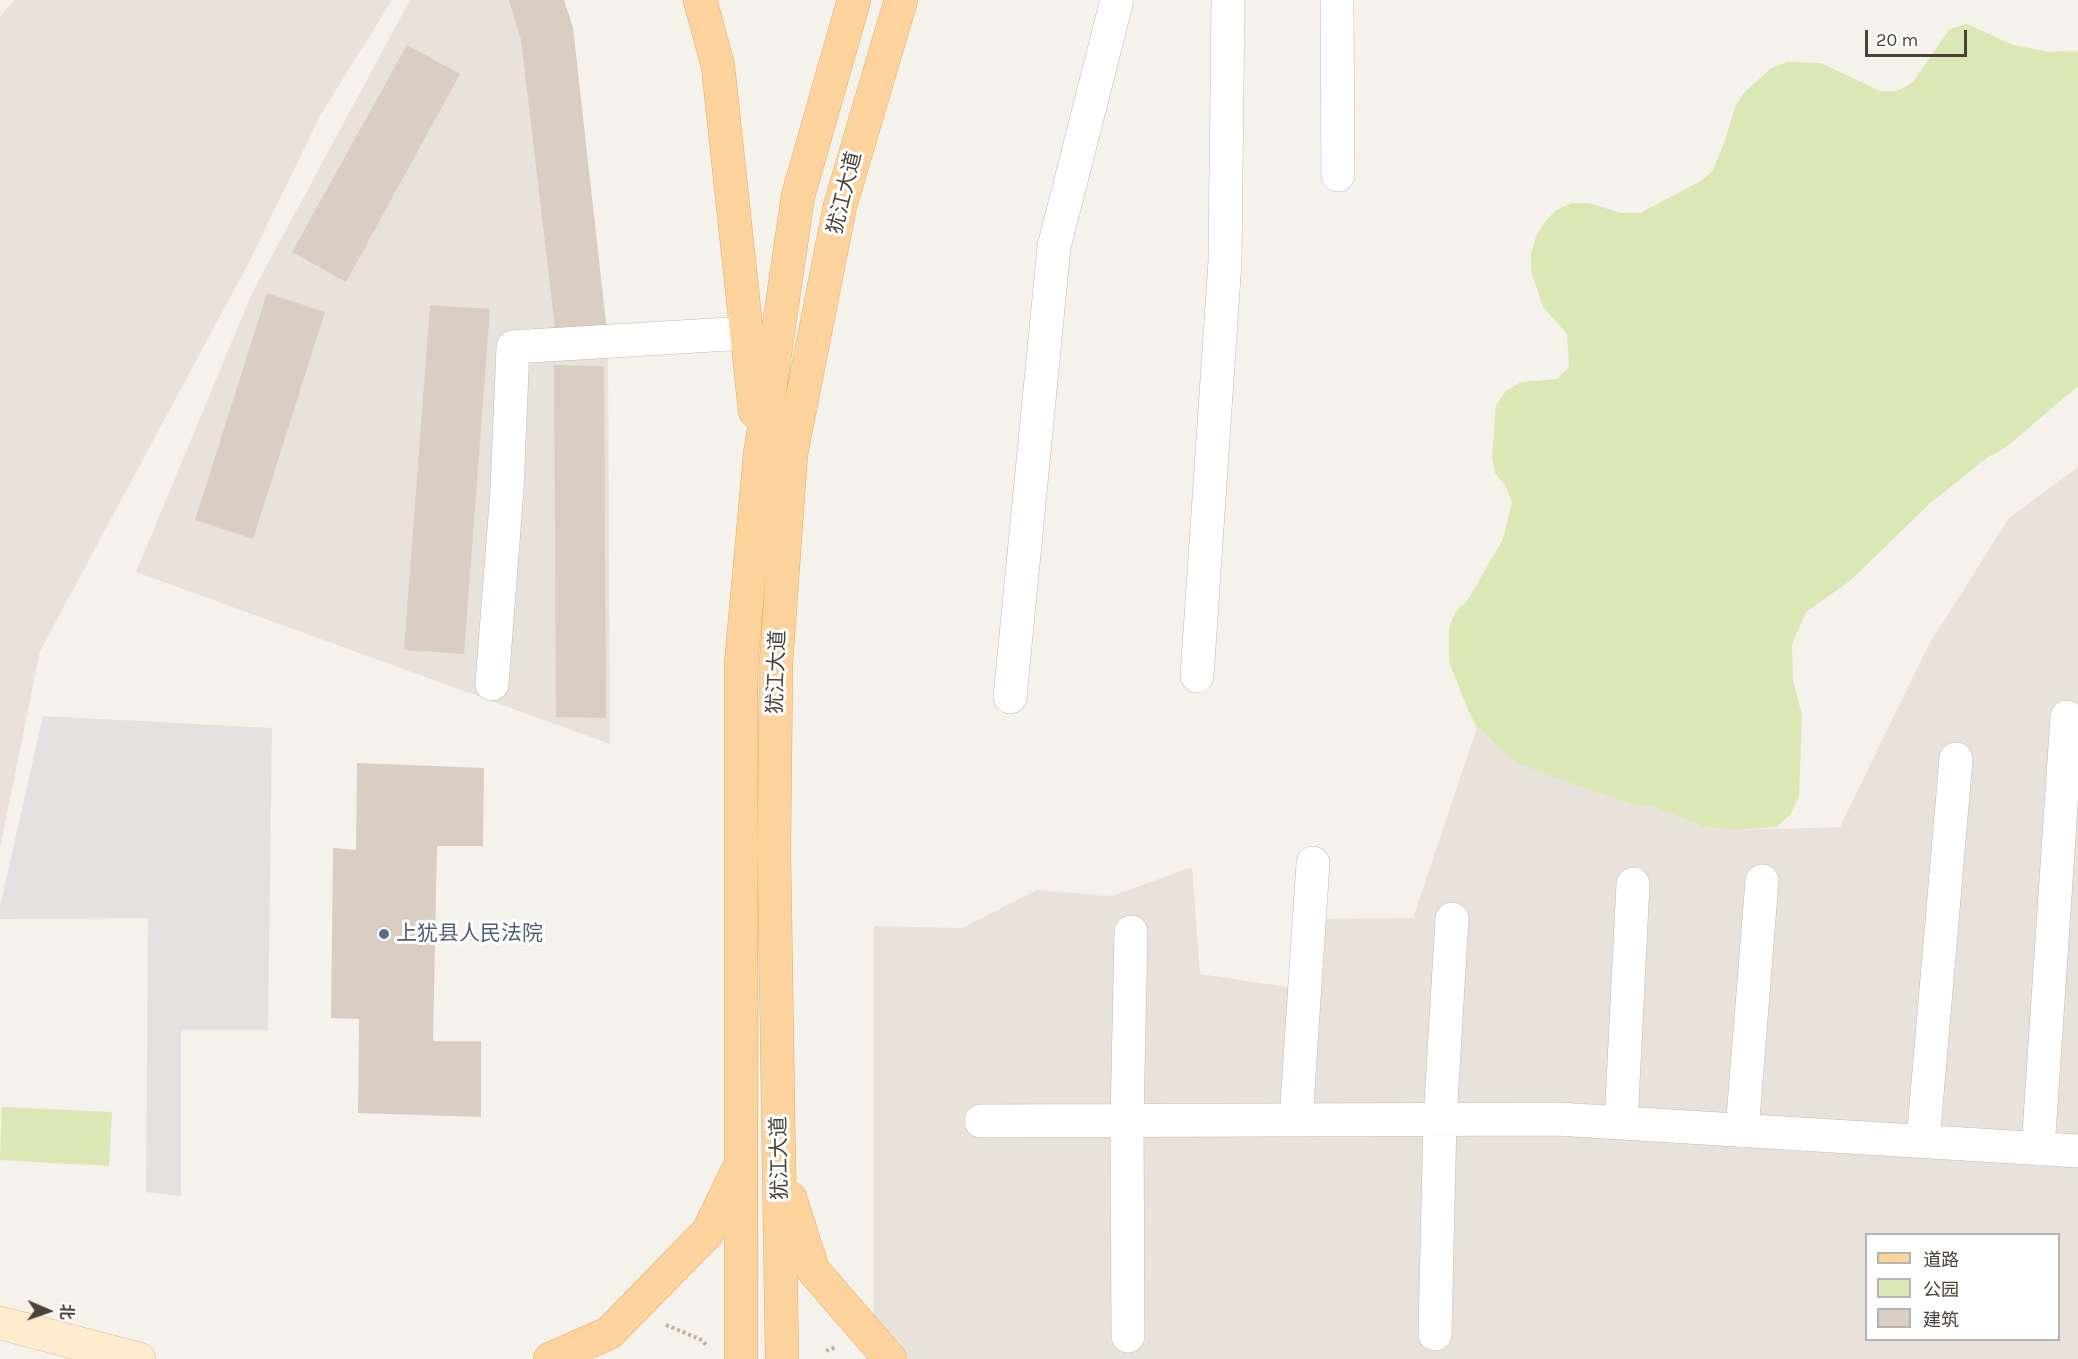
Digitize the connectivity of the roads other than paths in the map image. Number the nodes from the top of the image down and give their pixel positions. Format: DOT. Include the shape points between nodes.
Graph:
graph roads {
  1 [pos="700,0"];
  2 [pos="854,0"];
  3 [pos="901,0"];
  4 [pos="1117,0"];
  5 [pos="1228,0"];
  6 [pos="1337,0"];
  7 [pos="1338,175"];
  8 [pos="746,333"];
  9 [pos="760,455"];
  10 [pos="1197,676"];
  11 [pos="492,684"];
  12 [pos="1010,697"];
  13 [pos="2067,717"];
  14 [pos="1956,759"];
  15 [pos="1313,863"];
  16 [pos="1762,881"];
  17 [pos="1633,884"];
  18 [pos="1452,919"];
  19 [pos="1131,932"];
  20 [pos="1128,1120"];
  21 [pos="1296,1120"];
  22 [pos="1440,1120"];
  23 [pos="981,1121"];
  24 [pos="1621,1123"];
  25 [pos="1742,1131"];
  26 [pos="1923,1142"];
  27 [pos="2038,1149"];
  28 [pos="2078,1151"];
  29 [pos="741,1162"];
  30 [pos="780,1166"];
  31 [pos="0,1323"];
  32 [pos="1435,1334"];
  33 [pos="1128,1336"];
  34 [pos="727,1356"];
  35 [pos="139,1359"];
  36 [pos="550,1359"];
  37 [pos="782,1359"];
  38 [pos="890,1359"];
  1 -- 8 [label="main road" via="718,66"];
  2 -- 9 [label="main road, 犹江大道" via="798,196"];
  3 -- 30 [label="main road, 犹江大道" via="840,206 791,454 776,664 774,850"];
  4 -- 12 [label="street" via="1053,247"];
  5 -- 10 [label="street" via="1226,261"];
  6 -- 7 [label="street"];
  8 -- 9 [label="main road"];
  8 -- 11 [label="street" via="513,347"];
  9 -- 29 [label="main road, 犹江大道" via="741,664"];
  13 -- 27 [label="street"];
  14 -- 26 [label="street"];
  15 -- 21 [label="street"];
  16 -- 25 [label="street"];
  17 -- 24 [label="street"];
  18 -- 22 [label="street"];
  19 -- 20 [label="street"];
  20 -- 21 [label="street"];
  20 -- 23 [label="street"];
  20 -- 33 [label="street"];
  21 -- 22 [label="street"];
  22 -- 24 [label="street"];
  22 -- 32 [label="street"];
  24 -- 25 [label="street"];
  25 -- 26 [label="street"];
  26 -- 27 [label="street"];
  27 -- 28 [label="street"];
  29 -- 34 [label="main road, 犹江大道"];
  29 -- 36 [label="main road" via="708,1232 609,1333"];
  30 -- 37 [label="main road, 犹江大道"];
  30 -- 38 [label="main road" via="813,1270"];
  31 -- 35 [label="main road"];
}
